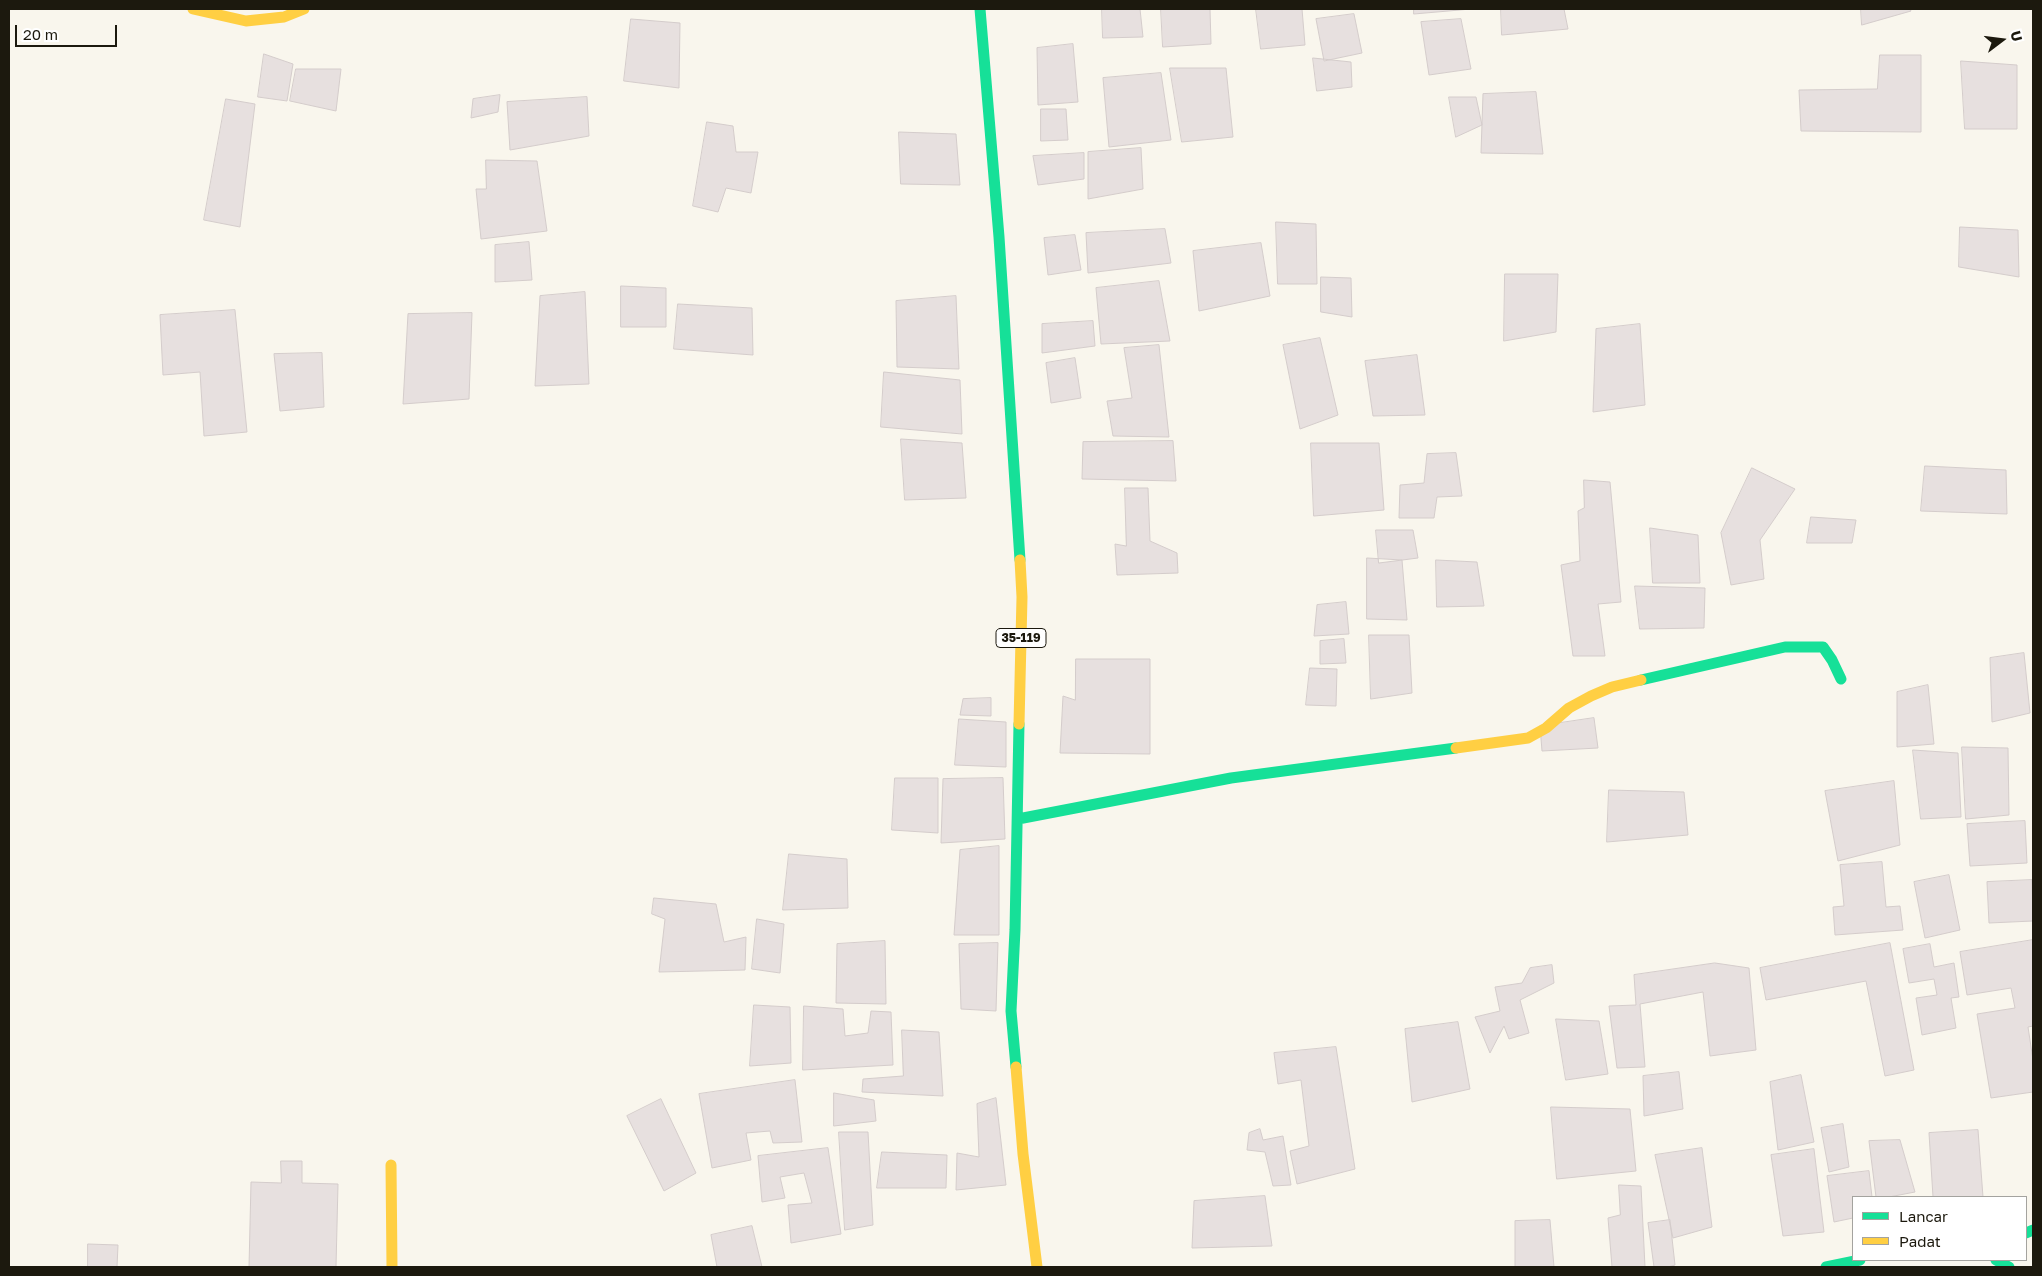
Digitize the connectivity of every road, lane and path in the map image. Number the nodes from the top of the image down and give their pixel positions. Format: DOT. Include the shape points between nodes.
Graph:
graph roads {
  1 [pos="193,9"];
  2 [pos="304,9"];
  3 [pos="980,9"];
  4 [pos="1841,680"];
  5 [pos="1018,820"];
  6 [pos="391,1165"];
  7 [pos="1855,1261"];
  8 [pos="392,1267"];
  9 [pos="1037,1267"];
  10 [pos="1826,1267"];
  1 -- 2 [label="main road" via="246,21 284,17"];
  3 -- 5 [label="main road, 35-119" via="999,237 1022,597"];
  4 -- 5 [label="main road" via="1823,647 1785,646 1612,687 1569,708 1546,728 1528,738 1231,778"];
  5 -- 9 [label="main road, 35-119" via="1011,1011"];
  6 -- 8 [label="main road"];
  7 -- 10 [label="main road"];
}
